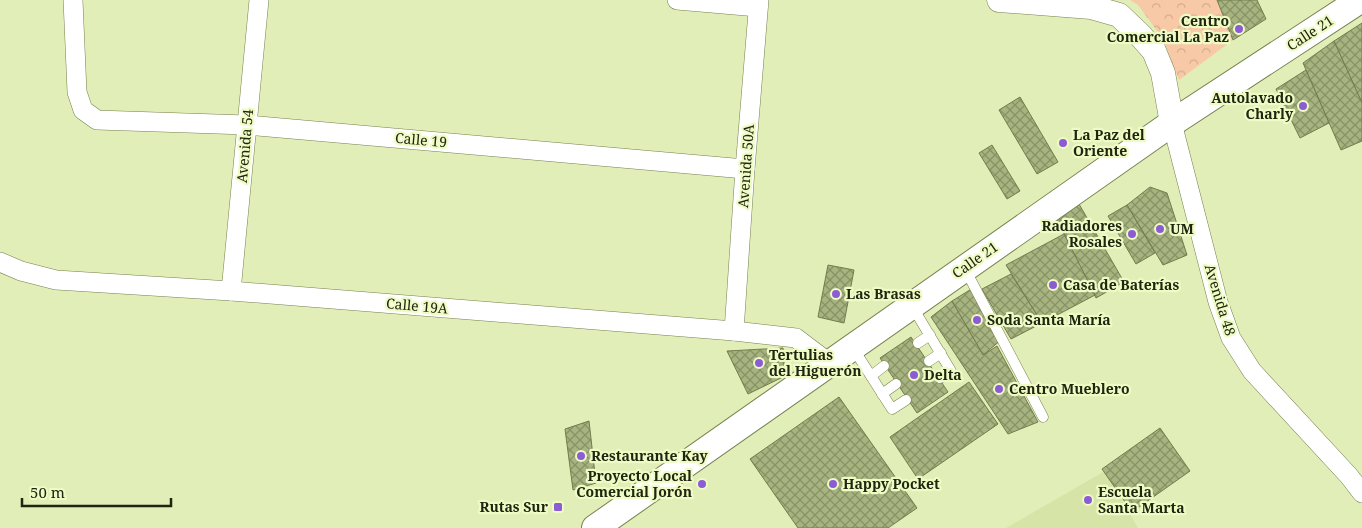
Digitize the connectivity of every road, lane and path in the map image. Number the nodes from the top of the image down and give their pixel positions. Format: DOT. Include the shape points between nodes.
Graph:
graph roads {
  1 [pos="73,0"];
  2 [pos="259,0"];
  3 [pos="677,0"];
  4 [pos="999,0"];
  5 [pos="1360,0"];
  6 [pos="759,4"];
  7 [pos="1172,123"];
  8 [pos="247,125"];
  9 [pos="745,169"];
  10 [pos="0,262"];
  11 [pos="964,268"];
  12 [pos="231,291"];
  13 [pos="912,305"];
  14 [pos="734,331"];
  15 [pos="930,334"];
  16 [pos="918,343"];
  17 [pos="852,347"];
  18 [pos="941,353"];
  19 [pos="929,361"];
  20 [pos="829,363"];
  21 [pos="884,366"];
  22 [pos="870,376"];
  23 [pos="940,378"];
  24 [pos="896,384"];
  25 [pos="882,394"];
  26 [pos="906,400"];
  27 [pos="1043,417"];
  28 [pos="1362,492"];
  29 [pos="595,528"];
  1 -- 8 [label="street, Calle 19" via="76,92 83,110 97,120"];
  2 -- 8 [label="street, Avenida 54"];
  3 -- 6 [label="street"];
  4 -- 7 [label="street" via="1091,7 1119,15 1154,51 1163,73"];
  5 -- 7 [label="main road, Calle 21"];
  6 -- 9 [label="street, Avenida 50A"];
  7 -- 11 [label="main road, Calle 21"];
  7 -- 28 [label="street, Avenida 48" via="1218,302 1231,338 1252,370"];
  8 -- 9 [label="street, Calle 19"];
  8 -- 12 [label="street, Avenida 54"];
  9 -- 14 [label="street, Avenida 50A"];
  10 -- 12 [label="street, Calle 19A" via="56,280"];
  11 -- 13 [label="main road, Calle 21"];
  11 -- 27 [label="lane"];
  12 -- 14 [label="street, Calle 19A"];
  13 -- 15 [label="lane"];
  13 -- 17 [label="main road, Calle 21"];
  14 -- 20 [label="street, Calle 19A" via="796,338"];
  15 -- 16 [label="lane"];
  15 -- 18 [label="lane"];
  17 -- 20 [label="main road, Calle 21"];
  17 -- 22 [label="lane"];
  18 -- 19 [label="lane"];
  18 -- 23 [label="lane" via="951,371"];
  20 -- 29 [label="main road, Calle 21"];
  21 -- 22 [label="lane"];
  22 -- 25 [label="lane"];
  24 -- 25 [label="lane"];
  25 -- 26 [label="lane" via="892,409"];
}
